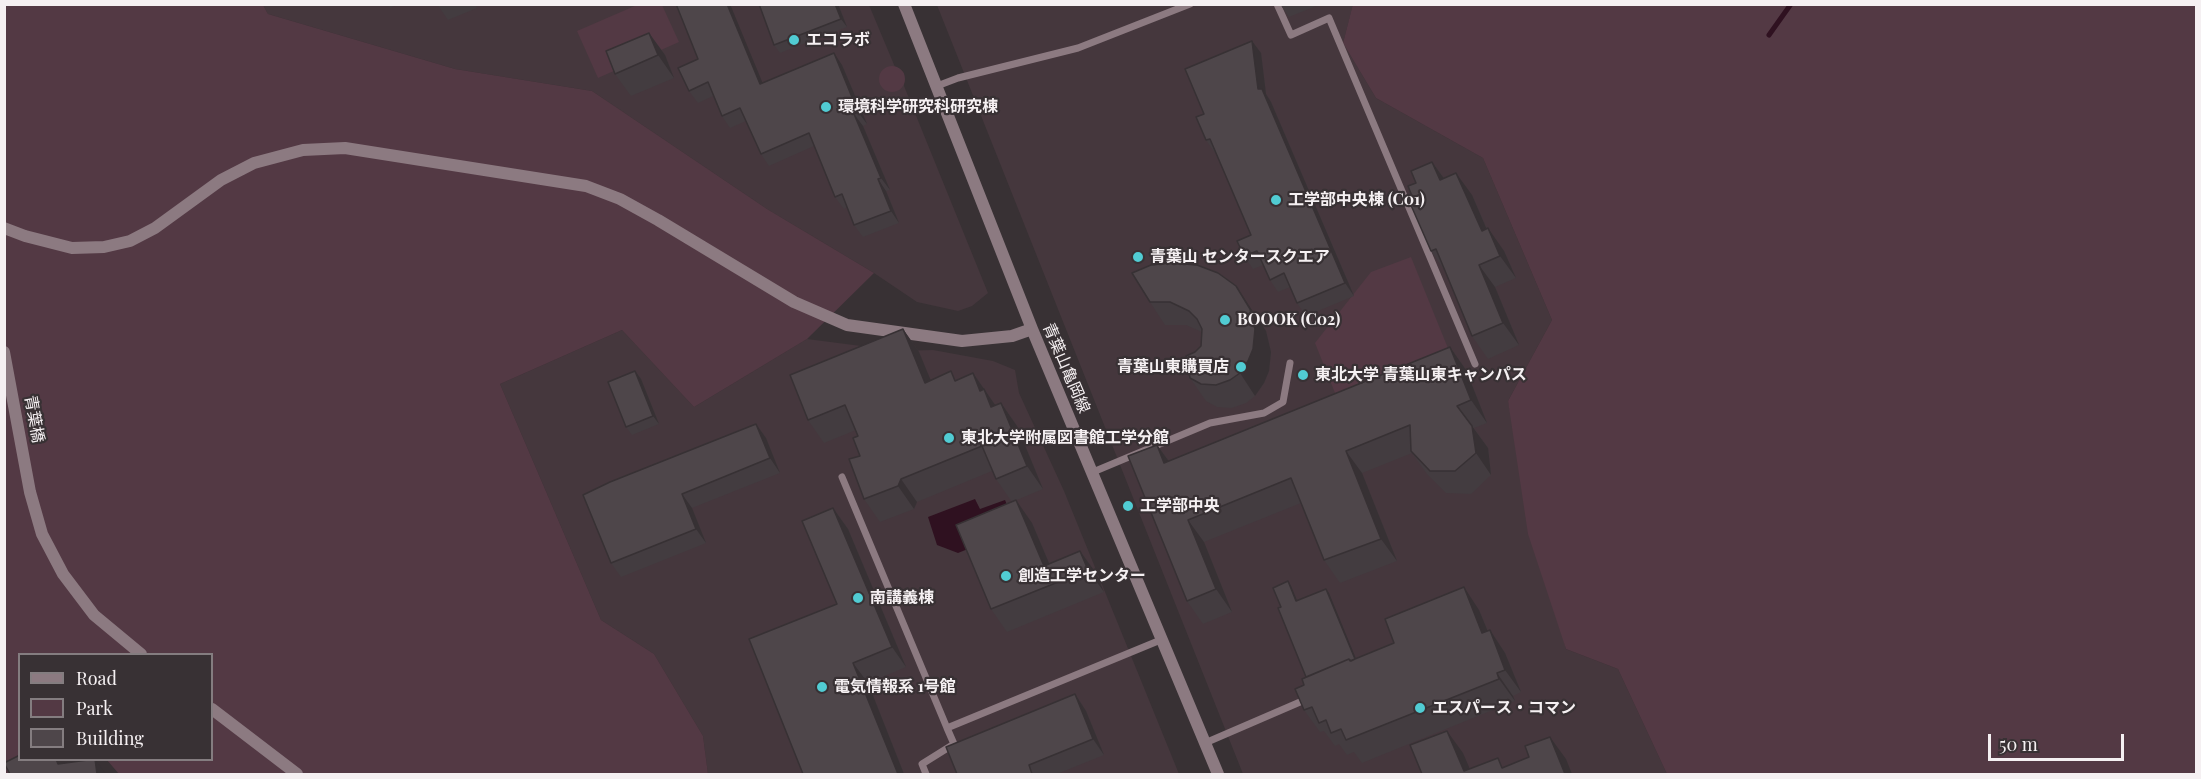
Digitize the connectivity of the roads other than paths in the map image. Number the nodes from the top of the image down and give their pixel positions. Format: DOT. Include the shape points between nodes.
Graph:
graph roads {
  1 [pos="904,4"];
  2 [pos="1190,4"];
  3 [pos="1277,4"];
  4 [pos="937,86"];
  5 [pos="4,228"];
  6 [pos="1032,329"];
  7 [pos="4,351"];
  8 [pos="1290,363"];
  9 [pos="1475,364"];
  10 [pos="1093,472"];
  11 [pos="842,477"];
  12 [pos="1162,639"];
  13 [pos="140,653"];
  14 [pos="1310,698"];
  15 [pos="213,710"];
  16 [pos="947,728"];
  17 [pos="1205,743"];
  18 [pos="297,774"];
  19 [pos="926,774"];
  20 [pos="1218,774"];
  1 -- 4 [label="street, 青葉山亀岡線"];
  2 -- 4 [label="lane" via="1078,48"];
  3 -- 9 [label="lane" via="1291,35 1329,18"];
  4 -- 6 [label="street, 青葉山亀岡線"];
  5 -- 6 [label="street" via="72,248 130,241 156,228 221,180 254,163 303,150 345,148 586,186 658,220 794,302 847,324 962,341 1012,336"];
  6 -- 10 [label="street, 青葉山亀岡線"];
  7 -- 13 [label="street, 青葉橋" via="30,492 50,553 94,615"];
  8 -- 10 [label="lane" via="1283,402 1264,413 1210,423"];
  10 -- 12 [label="street, 青葉山亀岡線"];
  11 -- 16 [label="lane"];
  12 -- 16 [label="lane"];
  12 -- 17 [label="street, 青葉山亀岡線"];
  14 -- 17 [label="lane"];
  15 -- 18 [label="street"];
  16 -- 19 [label="lane" via="954,744 922,764"];
  17 -- 20 [label="street, 青葉山亀岡線"];
}
